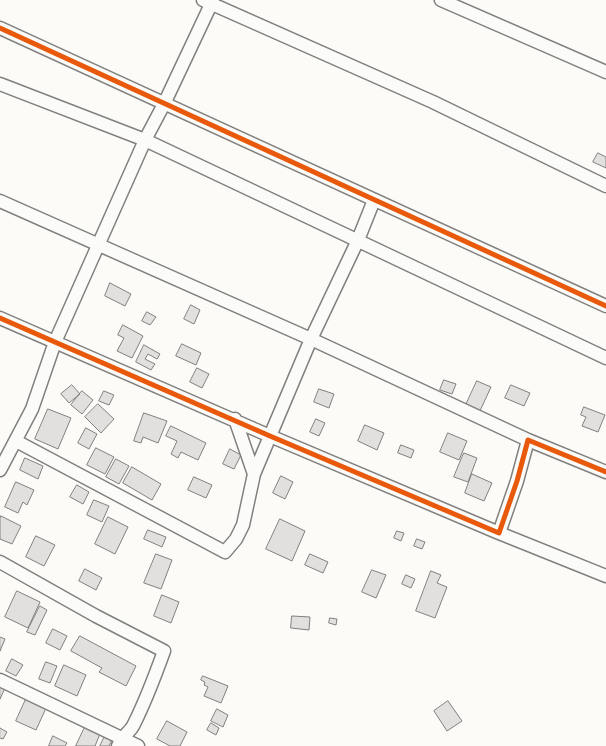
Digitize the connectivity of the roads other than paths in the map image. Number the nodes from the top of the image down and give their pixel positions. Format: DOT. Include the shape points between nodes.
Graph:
graph roads {
  1 [pos="441,0"];
  2 [pos="209,1"];
  3 [pos="0,28"];
  4 [pos="606,72"];
  5 [pos="0,84"];
  6 [pos="164,104"];
  7 [pos="145,140"];
  8 [pos="606,186"];
  9 [pos="374,200"];
  10 [pos="0,201"];
  11 [pos="358,240"];
  12 [pos="98,246"];
  13 [pos="606,306"];
  14 [pos="0,318"];
  15 [pos="311,339"];
  16 [pos="55,342"];
  17 [pos="606,358"];
  18 [pos="235,420"];
  19 [pos="270,436"];
  20 [pos="16,440"];
  21 [pos="528,440"];
  22 [pos="0,470"];
  23 [pos="606,472"];
  24 [pos="254,474"];
  25 [pos="499,533"];
  26 [pos="0,562"];
  27 [pos="606,576"];
  28 [pos="0,680"];
  29 [pos="119,742"];
  30 [pos="138,746"];
  1 -- 4 [label="street"];
  2 -- 6 [label="street"];
  2 -- 8 [label="street" via="433,102"];
  3 -- 6 [label="street"];
  5 -- 7 [label="street"];
  6 -- 7 [label="street"];
  6 -- 9 [label="street"];
  7 -- 11 [label="street"];
  7 -- 12 [label="street"];
  9 -- 11 [label="street"];
  9 -- 13 [label="street"];
  10 -- 12 [label="street"];
  11 -- 15 [label="street"];
  11 -- 17 [label="street"];
  12 -- 15 [label="street"];
  12 -- 16 [label="street"];
  14 -- 16 [label="street"];
  15 -- 19 [label="street"];
  15 -- 21 [label="street"];
  16 -- 18 [label="street"];
  16 -- 20 [label="street" via="32,409"];
  18 -- 19 [label="street"];
  18 -- 24 [label="street"];
  19 -- 24 [label="street"];
  19 -- 25 [label="street"];
  20 -- 22 [label="street"];
  20 -- 24 [label="street" via="225,552 243,525"];
  21 -- 23 [label="street"];
  21 -- 25 [label="street"];
  25 -- 27 [label="street"];
  26 -- 29 [label="street" via="164,651 133,726"];
  28 -- 29 [label="street"];
  29 -- 30 [label="street"];
}
